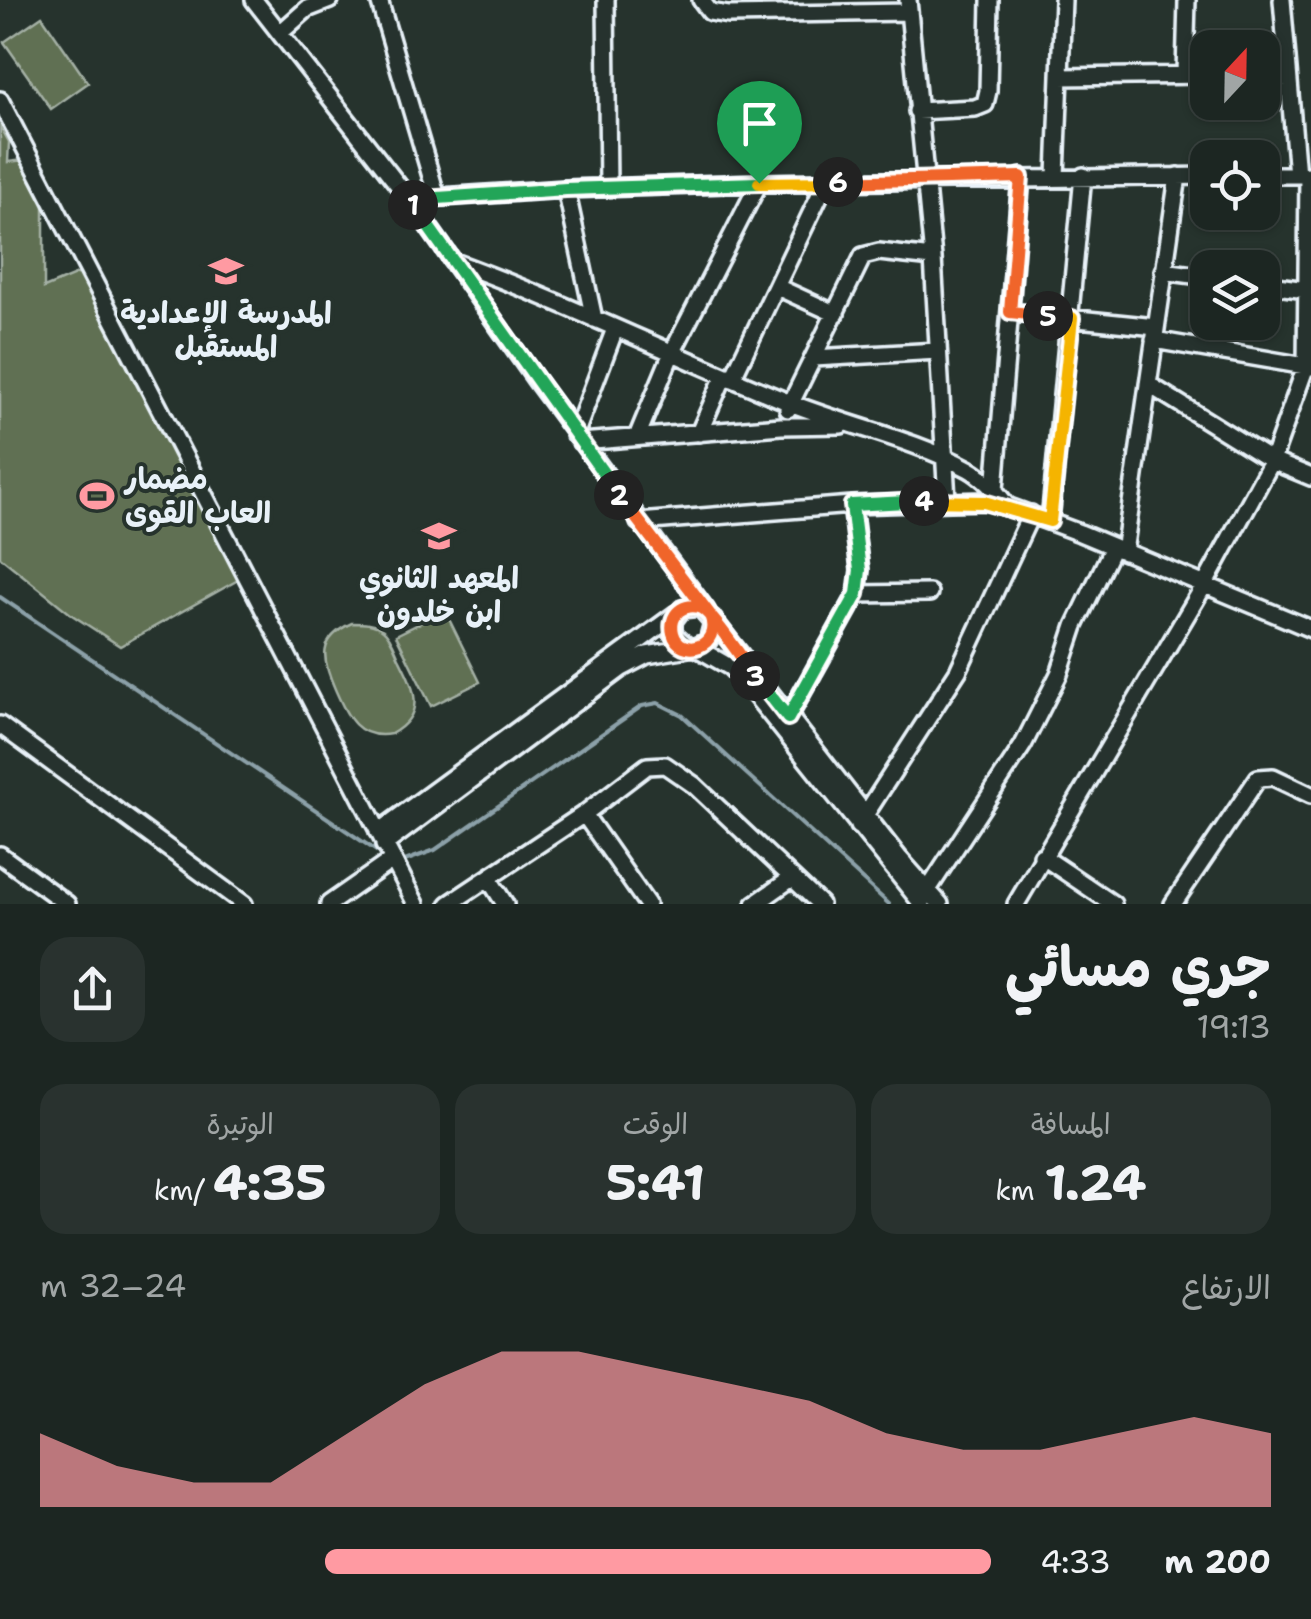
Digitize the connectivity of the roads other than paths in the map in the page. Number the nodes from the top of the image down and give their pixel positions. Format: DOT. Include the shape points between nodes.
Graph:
graph roads {
  1 [pos="254,0"];
  2 [pos="330,0"];
  3 [pos="379,0"];
  4 [pos="606,0"];
  5 [pos="701,0"];
  6 [pos="990,0"];
  7 [pos="1063,0"];
  8 [pos="1187,0"];
  9 [pos="1282,0"];
  10 [pos="908,6"];
  11 [pos="280,33"];
  12 [pos="1185,74"];
  13 [pos="1190,74"];
  14 [pos="1060,78"];
  15 [pos="1280,78"];
  16 [pos="1288,78"];
  17 [pos="0,100"];
  18 [pos="917,111"];
  19 [pos="1305,175"];
  20 [pos="1056,176"];
  21 [pos="1082,176"];
  22 [pos="1178,176"];
  23 [pos="1190,176"];
  24 [pos="1021,177"];
  25 [pos="926,178"];
  26 [pos="826,182"];
  27 [pos="759,183"];
  28 [pos="608,188"];
  29 [pos="566,189"];
  30 [pos="436,197"];
  31 [pos="409,200"];
  32 [pos="933,258"];
  33 [pos="450,260"];
  34 [pos="1163,270"];
  35 [pos="1309,270"];
  36 [pos="1190,274"];
  37 [pos="1280,286"];
  38 [pos="777,288"];
  39 [pos="1306,290"];
  40 [pos="1010,312"];
  41 [pos="836,314"];
  42 [pos="1072,318"];
  43 [pos="594,319"];
  44 [pos="615,329"];
  45 [pos="1155,334"];
  46 [pos="938,351"];
  47 [pos="671,355"];
  48 [pos="814,358"];
  49 [pos="1309,366"];
  50 [pos="728,378"];
  51 [pos="1148,384"];
  52 [pos="790,403"];
  53 [pos="850,425"];
  54 [pos="781,426"];
  55 [pos="699,433"];
  56 [pos="637,438"];
  57 [pos="578,439"];
  58 [pos="946,458"];
  59 [pos="1272,461"];
  60 [pos="1311,478"];
  61 [pos="994,490"];
  62 [pos="947,500"];
  63 [pos="852,505"];
  64 [pos="1007,506"];
  65 [pos="1031,514"];
  66 [pos="1050,521"];
  67 [pos="638,522"];
  68 [pos="1119,550"];
  69 [pos="671,565"];
  70 [pos="1204,584"];
  71 [pos="929,593"];
  72 [pos="857,594"];
  73 [pos="708,613"];
  74 [pos="677,614"];
  75 [pos="1311,628"];
  76 [pos="692,647"];
  77 [pos="788,718"];
  78 [pos="0,725"];
  79 [pos="1311,795"];
  80 [pos="584,814"];
  81 [pos="862,821"];
  82 [pos="381,838"];
  83 [pos="0,856"];
  84 [pos="1042,856"];
  85 [pos="392,860"];
  86 [pos="792,878"];
  87 [pos="489,879"];
  88 [pos="928,901"];
  89 [pos="67,904"];
  90 [pos="244,904"];
  91 [pos="328,904"];
  92 [pos="416,904"];
  93 [pos="449,904"];
  94 [pos="505,904"];
  95 [pos="647,904"];
  96 [pos="755,904"];
  97 [pos="820,904"];
  98 [pos="1016,904"];
  99 [pos="1113,904"];
  100 [pos="1172,904"];
  1 -- 11 [label="street"];
  2 -- 11 [label="street"];
  3 -- 30 [label="street"];
  4 -- 28 [label="street"];
  5 -- 10 [label="street" via="710,12 728,15"];
  6 -- 18 [label="street" via="985,104"];
  7 -- 14 [label="street"];
  8 -- 12 [label="street"];
  9 -- 16 [label="street"];
  10 -- 18 [label="street"];
  11 -- 31 [label="street"];
  12 -- 13 [label="street"];
  12 -- 14 [label="street"];
  14 -- 20 [label="street"];
  15 -- 16 [label="street"];
  16 -- 19 [label="street"];
  17 -- 82 [label="street"];
  18 -- 25 [label="street"];
  19 -- 35 [label="street"];
  20 -- 21 [label="street"];
  20 -- 24 [label="street"];
  21 -- 22 [label="street"];
  21 -- 42 [label="street"];
  22 -- 23 [label="street"];
  22 -- 34 [label="street"];
  24 -- 25 [label="street"];
  24 -- 40 [label="street"];
  25 -- 26 [label="street"];
  25 -- 32 [label="street"];
  26 -- 27 [label="street"];
  26 -- 38 [label="street"];
  27 -- 28 [label="street"];
  27 -- 47 [label="street"];
  28 -- 29 [label="street"];
  29 -- 30 [label="street"];
  29 -- 43 [label="street"];
  30 -- 31 [label="street"];
  31 -- 33 [label="street"];
  32 -- 41 [label="street" via="866,254"];
  32 -- 46 [label="street"];
  33 -- 43 [label="street"];
  33 -- 57 [label="street"];
  34 -- 36 [label="street"];
  34 -- 45 [label="street"];
  35 -- 39 [label="street"];
  37 -- 39 [label="street"];
  38 -- 41 [label="street"];
  38 -- 50 [label="street"];
  39 -- 49 [label="street"];
  40 -- 42 [label="street"];
  40 -- 61 [label="street"];
  41 -- 48 [label="street"];
  42 -- 45 [label="street"];
  42 -- 66 [label="street"];
  43 -- 44 [label="street"];
  44 -- 47 [label="street"];
  44 -- 57 [label="street"];
  45 -- 49 [label="street"];
  45 -- 51 [label="street"];
  46 -- 48 [label="street"];
  46 -- 58 [label="street"];
  47 -- 50 [label="street"];
  47 -- 56 [label="street"];
  48 -- 52 [label="street"];
  49 -- 59 [label="street"];
  50 -- 52 [label="street"];
  50 -- 55 [label="street"];
  51 -- 59 [label="street"];
  51 -- 68 [label="street"];
  52 -- 53 [label="street"];
  52 -- 54 [label="street"];
  53 -- 54 [label="street"];
  53 -- 58 [label="street"];
  54 -- 55 [label="street"];
  55 -- 56 [label="street"];
  56 -- 57 [label="street"];
  57 -- 67 [label="street"];
  58 -- 61 [label="street"];
  58 -- 62 [label="street"];
  59 -- 60 [label="street"];
  59 -- 70 [label="street"];
  61 -- 64 [label="street"];
  62 -- 63 [label="street"];
  62 -- 64 [label="street"];
  63 -- 67 [label="street"];
  63 -- 72 [label="street"];
  64 -- 65 [label="street"];
  65 -- 66 [label="street"];
  65 -- 81 [label="street" via="958,671"];
  66 -- 68 [label="street"];
  67 -- 69 [label="street"];
  68 -- 70 [label="street"];
  68 -- 88 [label="street" via="1075,626 1022,745"];
  69 -- 73 [label="street"];
  69 -- 74 [label="street" via="680,592"];
  70 -- 75 [label="street"];
  70 -- 84 [label="street"];
  71 -- 72 [label="street"];
  72 -- 77 [label="street"];
  73 -- 74 [label="street" via="694,606"];
  73 -- 76 [label="street" via="712,636"];
  73 -- 77 [label="street"];
  74 -- 76 [label="street" via="673,634"];
  74 -- 82 [label="street"];
  76 -- 81 [label="street" via="730,666"];
  76 -- 82 [label="street" via="622,668"];
  77 -- 81 [label="street"];
  78 -- 90 [label="street"];
  79 -- 100 [label="street" via="1273,777 1258,778"];
  80 -- 86 [label="street" via="638,771 665,765 694,784"];
  80 -- 87 [label="street"];
  80 -- 95 [label="street"];
  81 -- 88 [label="street"];
  82 -- 85 [label="street"];
  83 -- 89 [label="street"];
  84 -- 98 [label="street"];
  84 -- 99 [label="street"];
  85 -- 91 [label="street"];
  85 -- 92 [label="street"];
  86 -- 96 [label="street"];
  86 -- 97 [label="street"];
  87 -- 93 [label="street"];
  87 -- 94 [label="street"];
}
